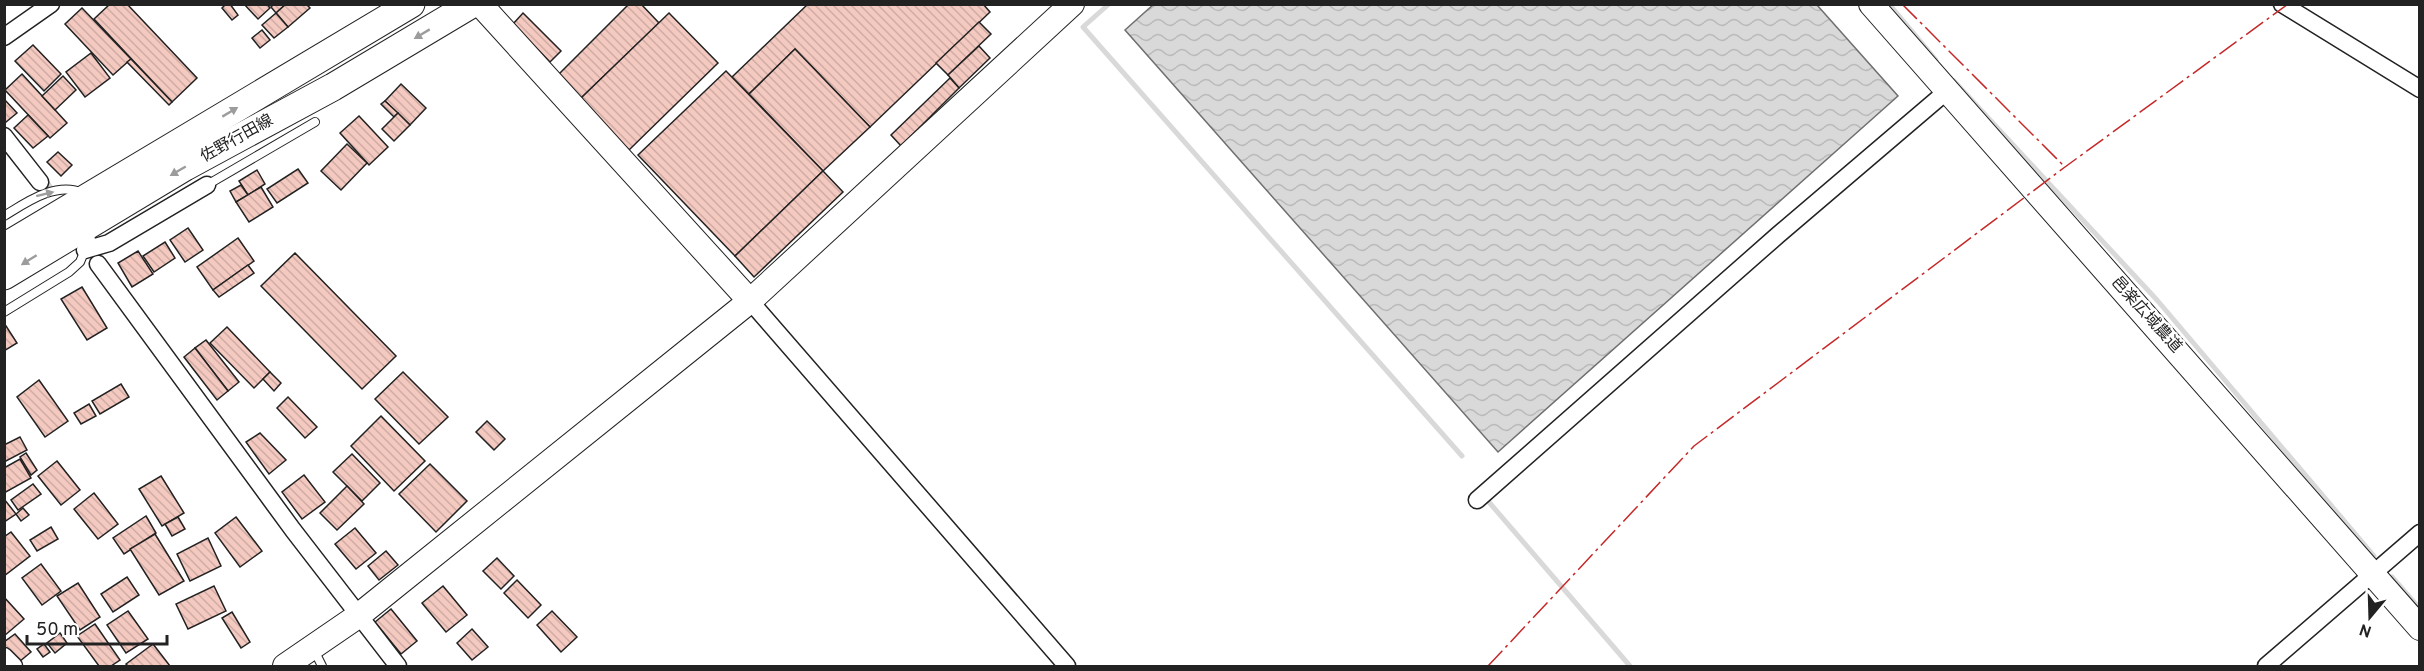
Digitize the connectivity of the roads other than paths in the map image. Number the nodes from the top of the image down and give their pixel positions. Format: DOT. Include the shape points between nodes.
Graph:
graph roads {
  1 [pos="51,4"];
  2 [pos="411,4"];
  3 [pos="472,4"];
  4 [pos="480,4"];
  5 [pos="1072,4"];
  6 [pos="1871,4"];
  7 [pos="2282,4"];
  8 [pos="4,37"];
  9 [pos="2420,89"];
  10 [pos="1947,91"];
  11 [pos="315,122"];
  12 [pos="4,136"];
  13 [pos="40,182"];
  14 [pos="207,185"];
  15 [pos="90,196"];
  16 [pos="4,216"];
  17 [pos="88,242"];
  18 [pos="4,247"];
  19 [pos="98,264"];
  20 [pos="4,276"];
  21 [pos="750,300"];
  22 [pos="4,312"];
  23 [pos="154,340"];
  24 [pos="1477,500"];
  25 [pos="2420,533"];
  26 [pos="2373,574"];
  27 [pos="358,616"];
  28 [pos="2420,628"];
  29 [pos="4,656"];
  30 [pos="317,657"];
  31 [pos="14,666"];
  32 [pos="285,666"];
  33 [pos="398,666"];
  34 [pos="1067,666"];
  35 [pos="2266,666"];
  1 -- 8 [label="street"];
  15 -- 2 [label="main road, 佐野行田線, one-way"];
  3 -- 17 [label="main road, 佐野行田線, one-way" via="333,87 185,167"];
  4 -- 21 [label="street"];
  5 -- 21 [label="street"];
  6 -- 10 [label="street, 邑楽広域農道"];
  7 -- 9 [label="street"];
  10 -- 24 [label="street"];
  10 -- 26 [label="street, 邑楽広域農道"];
  11 -- 14 [label="lane"];
  12 -- 13 [label="street"];
  14 -- 17 [label="street" via="109,243"];
  16 -- 15 [label="lane, one-way" via="37,195 75,189"];
  15 -- 18 [label="main road, 佐野行田線"];
  17 -- 20 [label="main road, 佐野行田線, one-way"];
  17 -- 22 [label="lane" via="80,262 69,272"];
  17 -- 23 [label="street" via="154,326"];
  19 -- 23 [label="street"];
  21 -- 27 [label="street"];
  21 -- 34 [label="street"];
  23 -- 27 [label="street"];
  25 -- 26 [label="street"];
  26 -- 28 [label="street, 邑楽広域農道"];
  26 -- 35 [label="street"];
  27 -- 30 [label="street"];
  27 -- 33 [label="street"];
  29 -- 31 [label="street"];
  30 -- 32 [label="street"];
}
